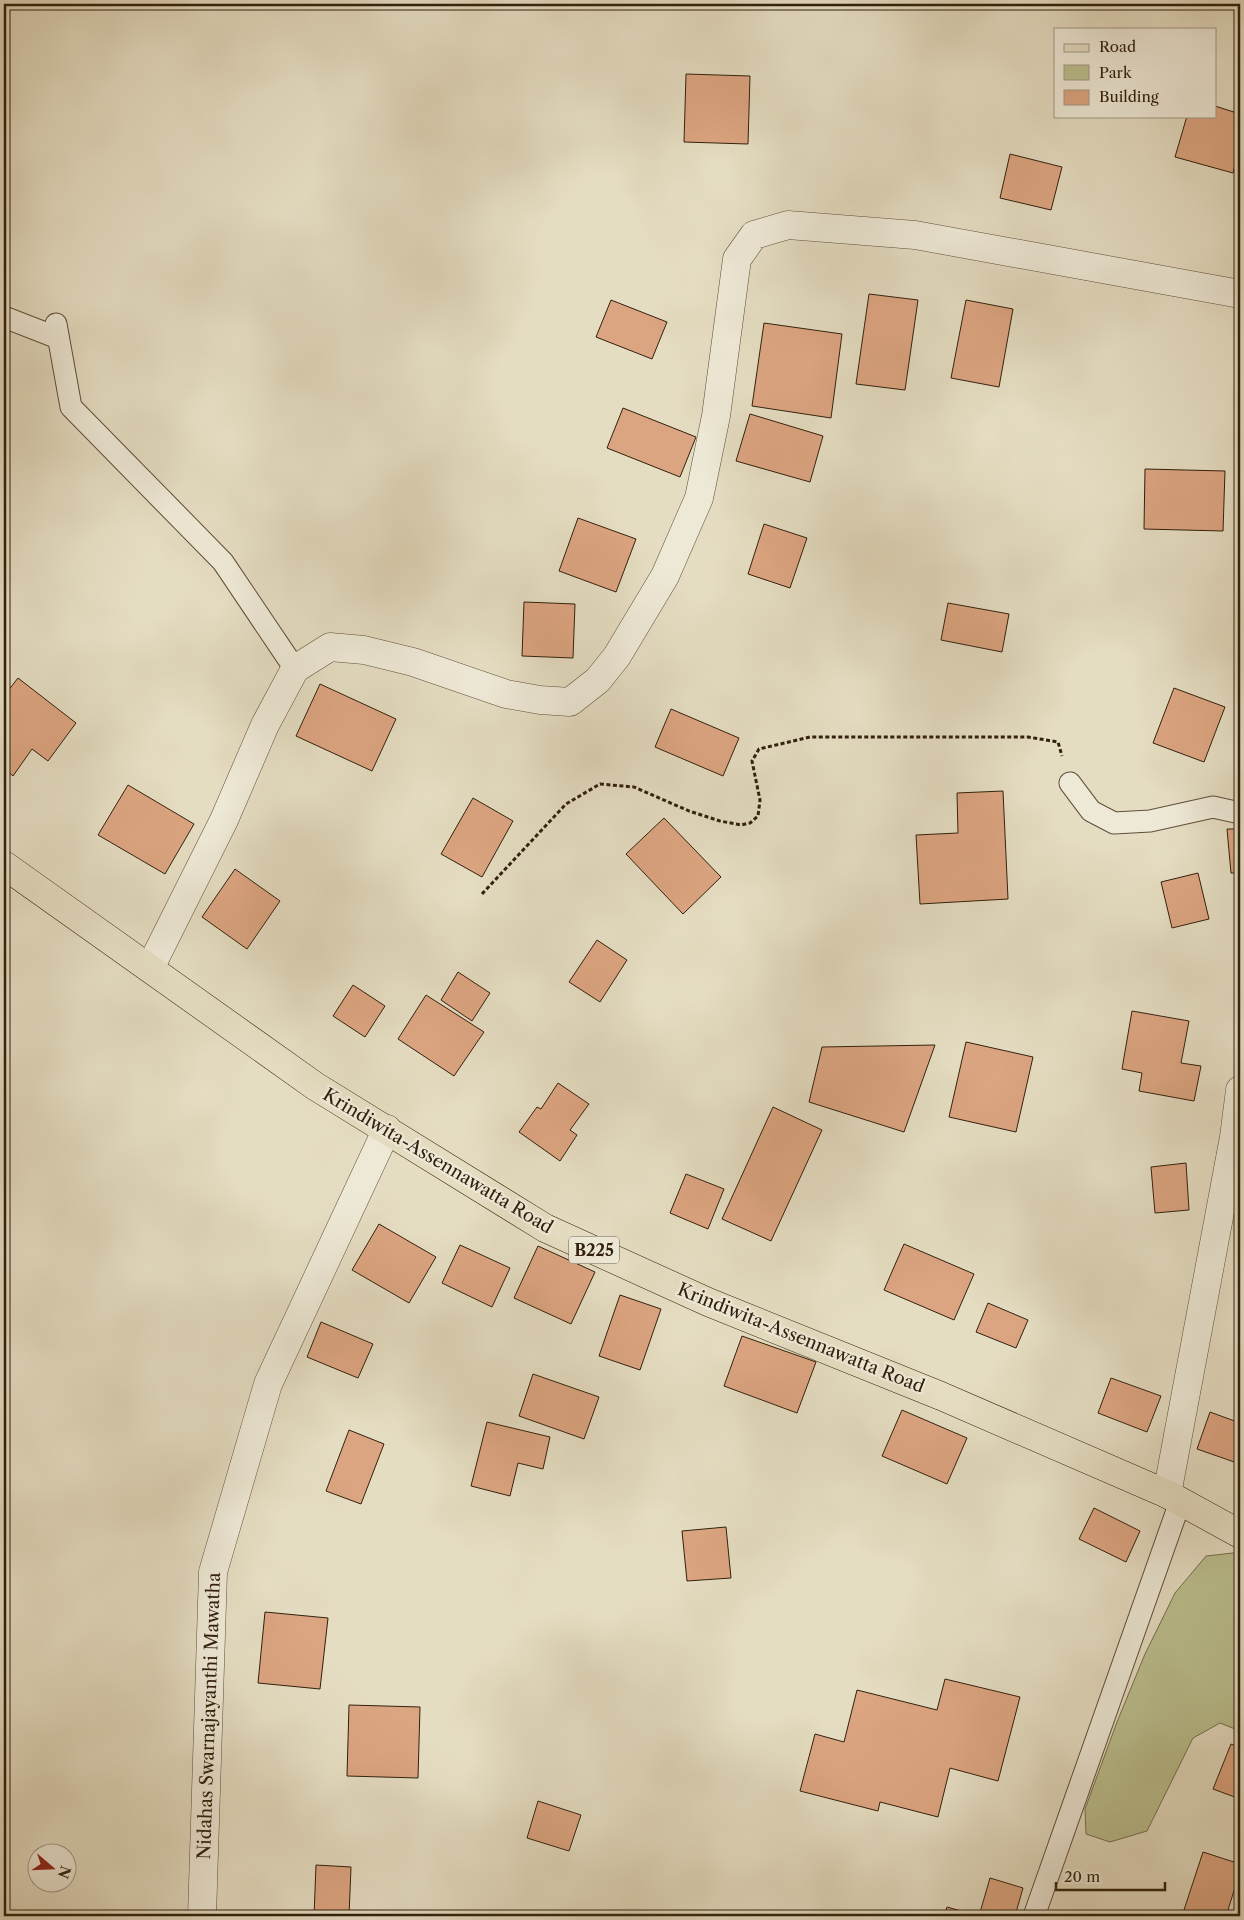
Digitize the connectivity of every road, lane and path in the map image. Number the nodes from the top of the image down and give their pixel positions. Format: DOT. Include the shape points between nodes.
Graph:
graph roads {
  1 [pos="1240,294"];
  2 [pos="4,317"];
  3 [pos="295,669"];
  4 [pos="1070,783"];
  5 [pos="1240,813"];
  6 [pos="4,865"];
  7 [pos="482,894"];
  8 [pos="150,968"];
  9 [pos="1240,1090"];
  10 [pos="387,1129"];
  11 [pos="1173,1498"];
  12 [pos="1240,1534"];
  13 [pos="202,1916"];
  14 [pos="1034,1916"];
  1 -- 3 [label="street" via="915,235 788,225 754,235 737,259 716,416 699,498 665,576 617,656 598,680 570,702 506,694 413,662 364,650 330,648"];
  2 -- 3 [label="lane" via="57,331 71,407 223,562"];
  3 -- 8 [label="street" via="265,725 224,820"];
  4 -- 5 [label="lane" via="1091,811 1114,823 1150,821 1213,807"];
  4 -- 7 [label="path" via="1058,742 1028,737 810,737 759,749 752,761 760,800 758,816 750,823 742,825 720,821 634,787 600,784 566,804"];
  6 -- 8 [label="main road, Krindiwita-Assennawatta Road / B225"];
  8 -- 10 [label="main road, Krindiwita-Assennawatta Road / B225" via="315,1086"];
  9 -- 11 [label="street"];
  10 -- 11 [label="main road, Krindiwita-Assennawatta Road / B225" via="545,1228 708,1302 941,1396"];
  10 -- 13 [label="street, Nidahas Swarnajayanthi Mawatha" via="268,1384 213,1572"];
  11 -- 12 [label="main road, Krindiwita-Assennawatta Road / B225"];
  11 -- 14 [label="lane"];
}
